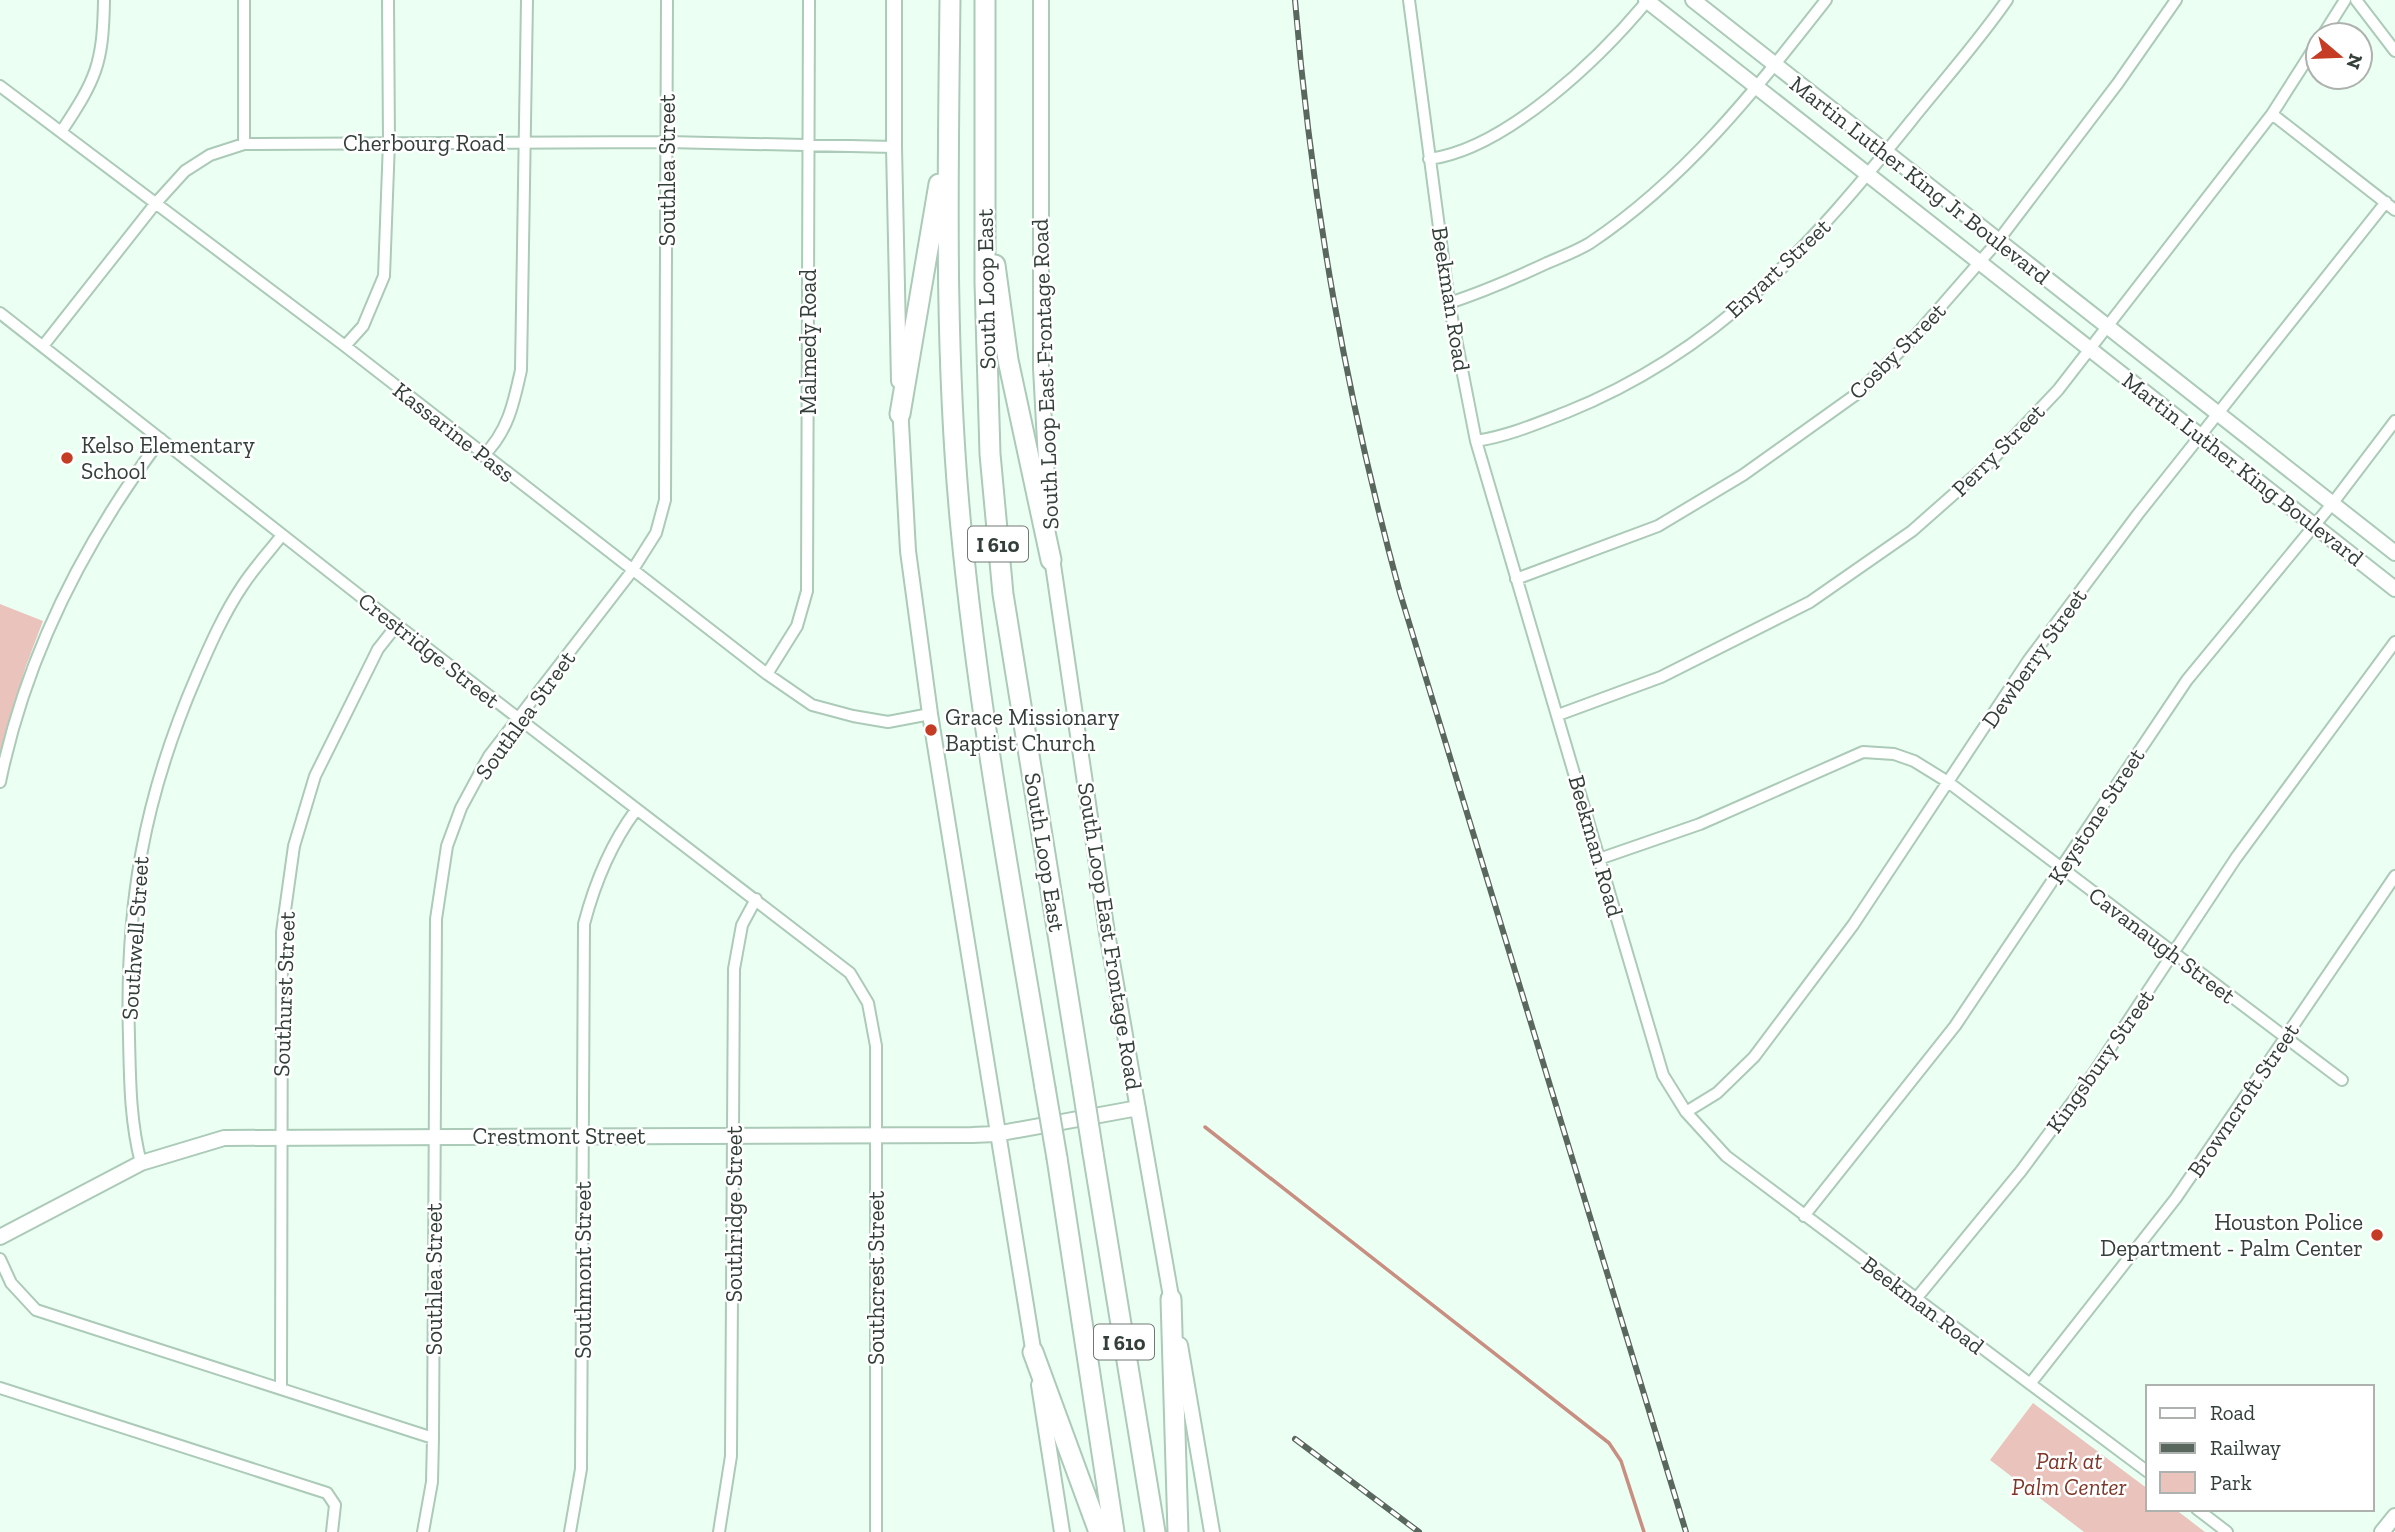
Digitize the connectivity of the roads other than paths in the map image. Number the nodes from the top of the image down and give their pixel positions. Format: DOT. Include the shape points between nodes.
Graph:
graph roads {
  1 [pos="104,0"];
  2 [pos="244,0"];
  3 [pos="388,0"];
  4 [pos="527,0"];
  5 [pos="667,0"];
  6 [pos="809,0"];
  7 [pos="894,0"];
  8 [pos="950,0"];
  9 [pos="985,0"];
  10 [pos="1041,0"];
  11 [pos="1409,0"];
  12 [pos="1648,0"];
  13 [pos="1693,0"];
  14 [pos="1826,0"];
  15 [pos="2007,0"];
  16 [pos="2176,0"];
  17 [pos="2345,0"];
  18 [pos="2356,0"];
  19 [pos="2332,21"];
  20 [pos="2395,51"];
  21 [pos="2304,64"];
  22 [pos="1774,66"];
  23 [pos="0,86"];
  24 [pos="1756,88"];
  25 [pos="2272,114"];
  26 [pos="948,128"];
  27 [pos="61,132"];
  28 [pos="388,142"];
  29 [pos="667,142"];
  30 [pos="244,144"];
  31 [pos="527,144"];
  32 [pos="808,144"];
  33 [pos="894,147"];
  34 [pos="1886,152"];
  35 [pos="1429,159"];
  36 [pos="1869,173"];
  37 [pos="984,190"];
  38 [pos="155,204"];
  39 [pos="2390,206"];
  40 [pos="1998,241"];
  41 [pos="1980,263"];
  42 [pos="1449,303"];
  43 [pos="0,313"];
  44 [pos="2107,328"];
  45 [pos="43,346"];
  46 [pos="345,346"];
  47 [pos="2090,349"];
  48 [pos="2147,359"];
  49 [pos="900,414"];
  50 [pos="2218,414"];
  51 [pos="2395,421"];
  52 [pos="2200,435"];
  53 [pos="161,439"];
  54 [pos="1476,441"];
  55 [pos="483,456"];
  56 [pos="2332,504"];
  57 [pos="2313,524"];
  58 [pos="282,535"];
  59 [pos="2395,553"];
  60 [pos="1051,560"];
  61 [pos="632,571"];
  62 [pos="1516,579"];
  63 [pos="2395,589"];
  64 [pos="397,625"];
  65 [pos="2395,642"];
  66 [pos="767,674"];
  67 [pos="930,714"];
  68 [pos="1558,715"];
  69 [pos="517,718"];
  70 [pos="0,782"];
  71 [pos="1948,782"];
  72 [pos="636,810"];
  73 [pos="1600,859"];
  74 [pos="2062,869"];
  75 [pos="2395,876"];
  76 [pos="755,899"];
  77 [pos="2174,956"];
  78 [pos="872,1025"];
  79 [pos="2286,1037"];
  80 [pos="2342,1080"];
  81 [pos="1138,1108"];
  82 [pos="1686,1112"];
  83 [pos="996,1134"];
  84 [pos="281,1135"];
  85 [pos="433,1136"];
  86 [pos="583,1136"];
  87 [pos="735,1136"];
  88 [pos="876,1136"];
  89 [pos="141,1163"];
  90 [pos="1804,1216"];
  91 [pos="0,1237"];
  92 [pos="0,1259"];
  93 [pos="1171,1299"];
  94 [pos="1915,1300"];
  95 [pos="1034,1352"];
  96 [pos="2029,1384"];
  97 [pos="281,1387"];
  98 [pos="0,1388"];
  99 [pos="433,1438"];
  100 [pos="2146,1471"];
  101 [pos="2200,1511"];
  102 [pos="2395,1516"];
  103 [pos="334,1526"];
  104 [pos="423,1532"];
  105 [pos="570,1532"];
  106 [pos="719,1532"];
  107 [pos="876,1532"];
  108 [pos="1062,1532"];
  109 [pos="1099,1532"];
  110 [pos="1114,1532"];
  111 [pos="1155,1532"];
  112 [pos="1178,1532"];
  113 [pos="1212,1532"];
  114 [pos="2227,1532"];
  115 [pos="2382,1532"];
  1 -- 27 [label="street" via="104,45 92,84"];
  2 -- 30 [label="street"];
  3 -- 28 [label="street"];
  4 -- 31 [label="street"];
  5 -- 29 [label="street, Southlea Street"];
  6 -- 32 [label="street, Malmedy Road"];
  7 -- 33 [label="main road"];
  8 -- 26 [label="highway, South Loop East / I 610"];
  9 -- 37 [label="highway, South Loop East / I 610"];
  10 -- 60 [label="main road, South Loop East Frontage Road" via="1041,368"];
  11 -- 35 [label="street, Beekman Road"];
  12 -- 24 [label="main road, Martin Luther King Jr Boulevard"];
  12 -- 35 [label="street" via="1581,72 1495,135 1451,156"];
  13 -- 22 [label="main road, Martin Luther King Jr Boulevard"];
  14 -- 22 [label="street"];
  15 -- 34 [label="street, Enyart Street"];
  16 -- 40 [label="street, Cosby Street"];
  17 -- 19 [label="street"];
  18 -- 20 [label="street"];
  21 -- 25 [label="street, Perry Street"];
  22 -- 24 [label="street"];
  22 -- 34 [label="main road, Martin Luther King Jr Boulevard"];
  23 -- 27 [label="street, Kassarine Pass"];
  24 -- 36 [label="main road, Martin Luther King Jr Boulevard"];
  24 -- 42 [label="street" via="1684,167 1588,244"];
  25 -- 39 [label="street"];
  25 -- 44 [label="street, Perry Street"];
  26 -- 49 [label="highway"];
  26 -- 110 [label="highway, South Loop East / I 610, bridge" via="948,335 971,626"];
  27 -- 38 [label="street, Kassarine Pass"];
  28 -- 30 [label="street, Cherbourg Road"];
  28 -- 31 [label="street, Cherbourg Road"];
  28 -- 46 [label="street" via="384,276 363,326"];
  29 -- 31 [label="street, Cherbourg Road"];
  29 -- 32 [label="street, Cherbourg Road"];
  29 -- 61 [label="street, Southlea Street" via="665,500 656,533"];
  30 -- 38 [label="street, Cherbourg Road" via="209,155 185,171"];
  31 -- 55 [label="street" via="521,370 511,415"];
  32 -- 33 [label="street, Cherbourg Road"];
  32 -- 66 [label="street, Malmedy Road" via="807,591 797,626"];
  33 -- 49 [label="main road"];
  34 -- 36 [label="street, Enyart Street"];
  34 -- 40 [label="main road, Martin Luther King Jr Boulevard"];
  35 -- 42 [label="street, Beekman Road"];
  36 -- 41 [label="main road, Martin Luther King Jr Boulevard"];
  36 -- 54 [label="street, Enyart Street" via="1833,218 1770,281 1695,343 1606,396 1505,436"];
  37 -- 60 [label="highway" via="1008,360"];
  37 -- 111 [label="highway, South Loop East / I 610, bridge" via="990,454 1003,594"];
  38 -- 45 [label="street, Cherbourg Road"];
  38 -- 46 [label="street, Kassarine Pass"];
  39 -- 50 [label="street, Dewberry Street"];
  40 -- 41 [label="street, Cosby Street"];
  40 -- 44 [label="main road, Martin Luther King Jr Boulevard"];
  41 -- 47 [label="main road, Martin Luther King Jr Boulevard"];
  41 -- 62 [label="street, Cosby Street" via="1858,393 1743,475 1658,526"];
  42 -- 54 [label="street, Beekman Road"];
  43 -- 45 [label="street, Crestridge Street"];
  44 -- 47 [label="street, Perry Street"];
  44 -- 48 [label="main road, Martin Luther King Jr Boulevard"];
  45 -- 53 [label="street, Crestridge Street"];
  46 -- 55 [label="street, Kassarine Pass"];
  47 -- 52 [label="main road, Martin Luther King Boulevard"];
  47 -- 68 [label="street, Perry Street" via="1989,463 1912,531 1810,603 1661,677"];
  48 -- 50 [label="main road, Martin Luther King Boulevard"];
  49 -- 67 [label="main road" via="908,551"];
  50 -- 52 [label="street, Dewberry Street"];
  50 -- 56 [label="main road, Martin Luther King Boulevard"];
  51 -- 56 [label="street, Keystone Street"];
  52 -- 57 [label="main road, Martin Luther King Boulevard"];
  52 -- 71 [label="street, Dewberry Street" via="2028,661"];
  53 -- 58 [label="street, Crestridge Street"];
  53 -- 70 [label="street" via="84,554 58,608 27,681"];
  54 -- 62 [label="street, Beekman Road"];
  55 -- 61 [label="street, Kassarine Pass"];
  56 -- 57 [label="street, Keystone Street"];
  56 -- 59 [label="main road, Martin Luther King Boulevard"];
  57 -- 63 [label="main road, Martin Luther King Boulevard"];
  57 -- 74 [label="street, Keystone Street" via="2187,680"];
  58 -- 64 [label="street, Crestridge Street"];
  58 -- 89 [label="street, Southwell Street" via="242,586 216,633 170,736 143,833 133,896 128,1020 132,1130"];
  60 -- 81 [label="main road, South Loop East Frontage Road"];
  61 -- 66 [label="street, Kassarine Pass"];
  61 -- 69 [label="street, Southlea Street"];
  62 -- 68 [label="street, Beekman Road"];
  64 -- 69 [label="street, Crestridge Street"];
  64 -- 84 [label="street, Southurst Street" via="378,649 325,753 294,846 282,932"];
  65 -- 77 [label="street, Kingsbury Street" via="2236,858"];
  66 -- 67 [label="street, Kassarine Pass" via="811,705 853,716 888,722"];
  67 -- 83 [label="main road"];
  68 -- 73 [label="street, Beekman Road"];
  69 -- 72 [label="street, Crestridge Street"];
  69 -- 85 [label="street, Southlea Street" via="489,756 461,808 438,886"];
  71 -- 73 [label="street, Cavanaugh Street" via="1914,761 1863,752 1700,824"];
  71 -- 74 [label="street, Cavanaugh Street"];
  71 -- 82 [label="street, Dewberry Street" via="1853,925 1754,1057 1717,1093"];
  72 -- 76 [label="street, Crestridge Street"];
  72 -- 86 [label="street, Southmont Street" via="597,878 584,924"];
  73 -- 82 [label="street, Beekman Road" via="1663,1075"];
  74 -- 77 [label="street, Cavanaugh Street"];
  74 -- 90 [label="street, Keystone Street" via="1955,1026"];
  75 -- 79 [label="street, Browncroft Street"];
  76 -- 78 [label="street, Crestridge Street" via="850,973 868,1003"];
  76 -- 87 [label="street, Southridge Street" via="742,925 734,969"];
  77 -- 79 [label="street, Cavanaugh Street"];
  77 -- 94 [label="street, Kingsbury Street" via="2021,1171"];
  78 -- 88 [label="street, Southcrest Street"];
  79 -- 80 [label="street, Cavanaugh Street"];
  79 -- 96 [label="street, Browncroft Street" via="2176,1198"];
  81 -- 83 [label="main road, Crestmont Street"];
  81 -- 93 [label="main road, South Loop East Frontage Road"];
  82 -- 90 [label="street, Beekman Road" via="1726,1156"];
  83 -- 88 [label="main road, Crestmont Street"];
  83 -- 95 [label="main road"];
  84 -- 85 [label="main road, Crestmont Street"];
  84 -- 89 [label="main road, Crestmont Street" via="224,1138"];
  84 -- 97 [label="street, Southurst Street"];
  85 -- 86 [label="main road, Crestmont Street"];
  85 -- 99 [label="street, Southlea Street"];
  86 -- 87 [label="main road, Crestmont Street"];
  86 -- 105 [label="street, Southmont Street" via="582,1469"];
  87 -- 88 [label="main road, Crestmont Street"];
  87 -- 106 [label="street, Southridge Street" via="731,1456"];
  88 -- 107 [label="street, Southcrest Street"];
  89 -- 91 [label="main road, Crestmont Street"];
  90 -- 94 [label="street, Beekman Road"];
  92 -- 97 [label="street" via="11,1283 36,1310"];
  93 -- 112 [label="highway"];
  93 -- 113 [label="main road, South Loop East Frontage Road"];
  94 -- 96 [label="street, Beekman Road"];
  95 -- 108 [label="main road"];
  95 -- 109 [label="highway"];
  96 -- 100 [label="street, Beekman Road"];
  97 -- 99 [label="street"];
  98 -- 103 [label="street" via="327,1493 335,1505"];
  99 -- 104 [label="street, Southlea Street" via="432,1482"];
  101 -- 114 [label="street"];
  102 -- 115 [label="main road"];
}
